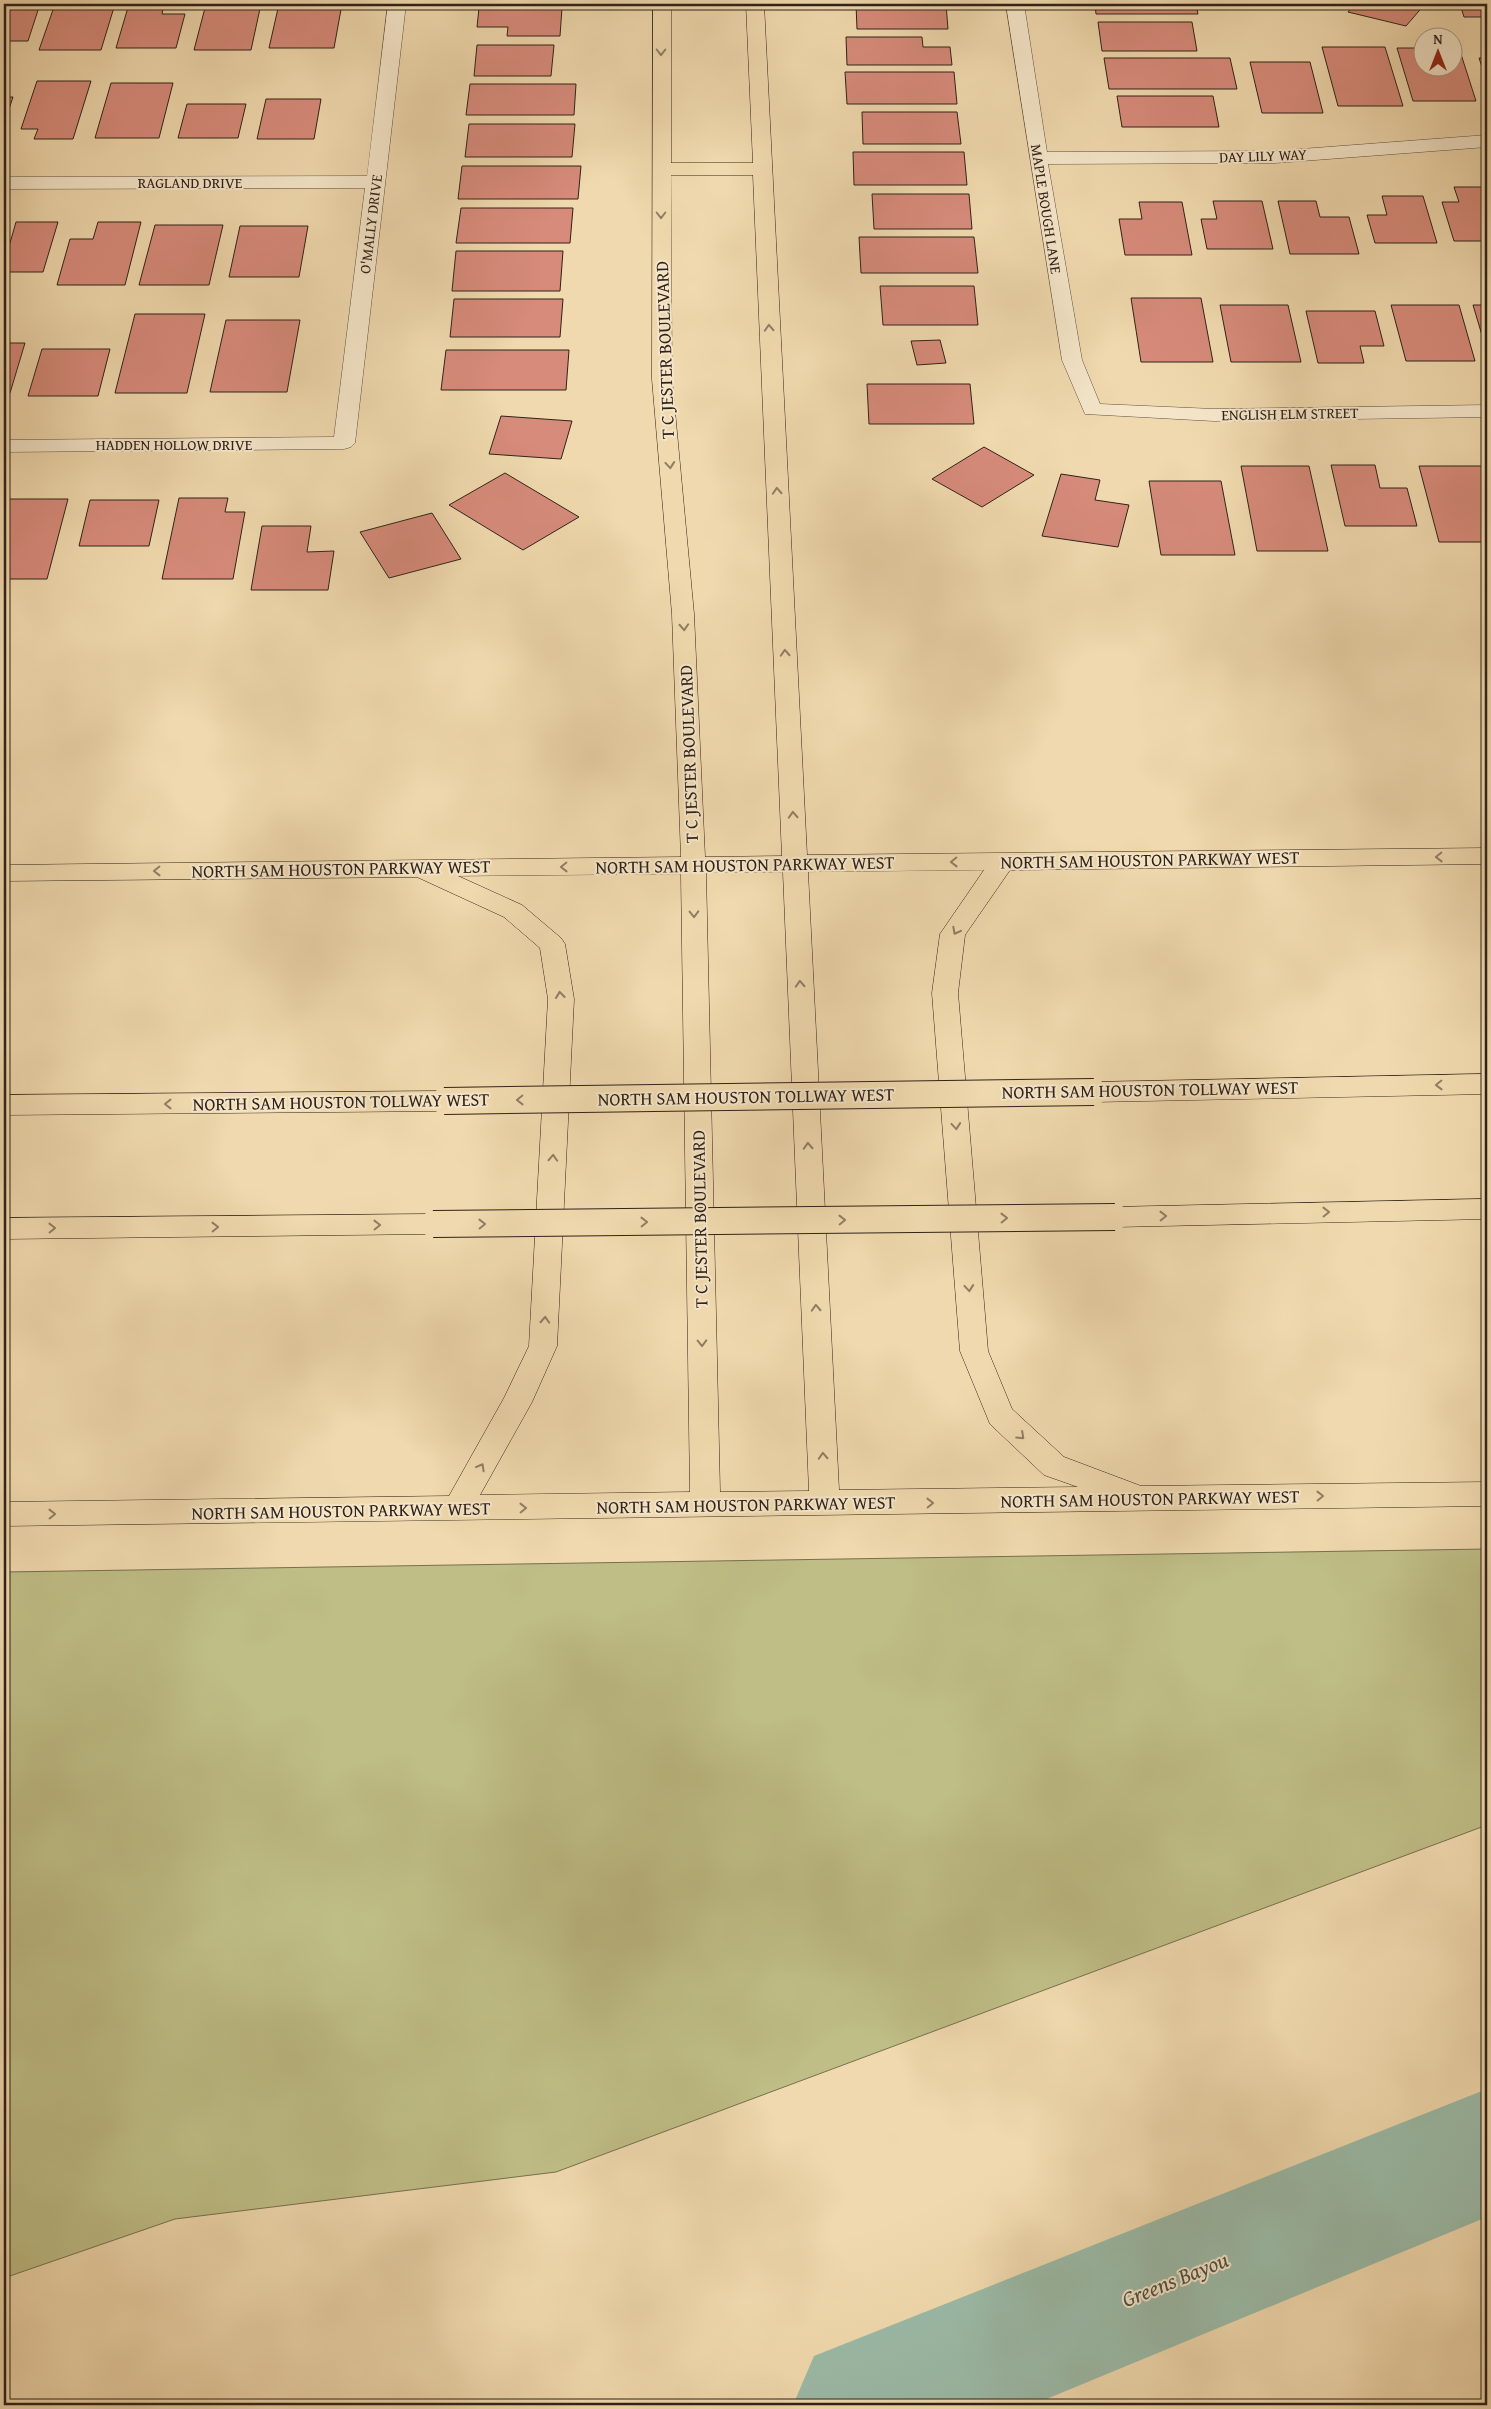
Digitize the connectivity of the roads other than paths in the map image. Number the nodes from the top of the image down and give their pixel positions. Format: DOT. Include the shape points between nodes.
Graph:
graph roads {
  1 [pos="397,4"];
  2 [pos="662,4"];
  3 [pos="755,4"];
  4 [pos="1015,4"];
  5 [pos="1487,140"];
  6 [pos="1038,158"];
  7 [pos="761,169"];
  8 [pos="660,170"];
  9 [pos="376,182"];
  10 [pos="4,183"];
  11 [pos="1092,410"];
  12 [pos="1487,410"];
  13 [pos="344,443"];
  14 [pos="4,446"];
  15 [pos="1487,856"];
  16 [pos="1003,862"];
  17 [pos="795,864"];
  18 [pos="694,865"];
  19 [pos="421,868"];
  20 [pos="4,873"];
  21 [pos="1487,1084"];
  22 [pos="4,1105"];
  23 [pos="1487,1209"];
  24 [pos="4,1229"];
  25 [pos="1487,1494"];
  26 [pos="1144,1499"];
  27 [pos="825,1504"];
  28 [pos="705,1506"];
  29 [pos="457,1509"];
  30 [pos="4,1514"];
  1 -- 9 [label="street, O'MALLY DRIVE"];
  2 -- 8 [label="main road, T C JESTER BOULEVARD, one-way"];
  3 -- 7 [label="main road"];
  4 -- 6 [label="street, MAPLE BOUGH LANE"];
  5 -- 6 [label="street, DAY LILY WAY" via="1275,158"];
  6 -- 11 [label="street, MAPLE BOUGH LANE" via="1072,360"];
  7 -- 8 [label="main road"];
  17 -- 7 [label="main road, one-way"];
  8 -- 18 [label="main road, T C JESTER BOULEVARD, one-way" via="662,379 683,614"];
  9 -- 10 [label="street, RAGLAND DRIVE"];
  9 -- 13 [label="street, O'MALLY DRIVE"];
  11 -- 12 [label="street, ENGLISH ELM STREET" via="1214,415"];
  13 -- 14 [label="street, HADDEN HOLLOW DRIVE"];
  15 -- 16 [label="main road, NORTH SAM HOUSTON PARKWAY WEST, one-way"];
  16 -- 17 [label="main road, NORTH SAM HOUSTON PARKWAY WEST, one-way"];
  16 -- 26 [label="main road, one-way" via="953,934 945,993 974,1351 1000,1416 1054,1466"];
  17 -- 18 [label="main road, NORTH SAM HOUSTON PARKWAY WEST"];
  27 -- 17 [label="main road, one-way"];
  18 -- 19 [label="main road, NORTH SAM HOUSTON PARKWAY WEST, one-way"];
  18 -- 28 [label="main road, T C JESTER BOULEVARD, one-way"];
  19 -- 20 [label="main road, NORTH SAM HOUSTON PARKWAY WEST, one-way"];
  29 -- 19 [label="main road, one-way" via="517,1402 543,1346 561,999 552,944 513,911"];
  21 -- 22 [label="main road, NORTH SAM HOUSTON TOLLWAY WEST, one-way, bridge"];
  24 -- 23 [label="main road, one-way, bridge" via="1114,1217"];
  26 -- 25 [label="main road, NORTH SAM HOUSTON PARKWAY WEST, one-way"];
  27 -- 26 [label="main road, NORTH SAM HOUSTON PARKWAY WEST, one-way"];
  27 -- 28 [label="main road, NORTH SAM HOUSTON PARKWAY WEST"];
  29 -- 28 [label="main road, NORTH SAM HOUSTON PARKWAY WEST, one-way"];
  30 -- 29 [label="main road, NORTH SAM HOUSTON PARKWAY WEST, one-way"];
}
